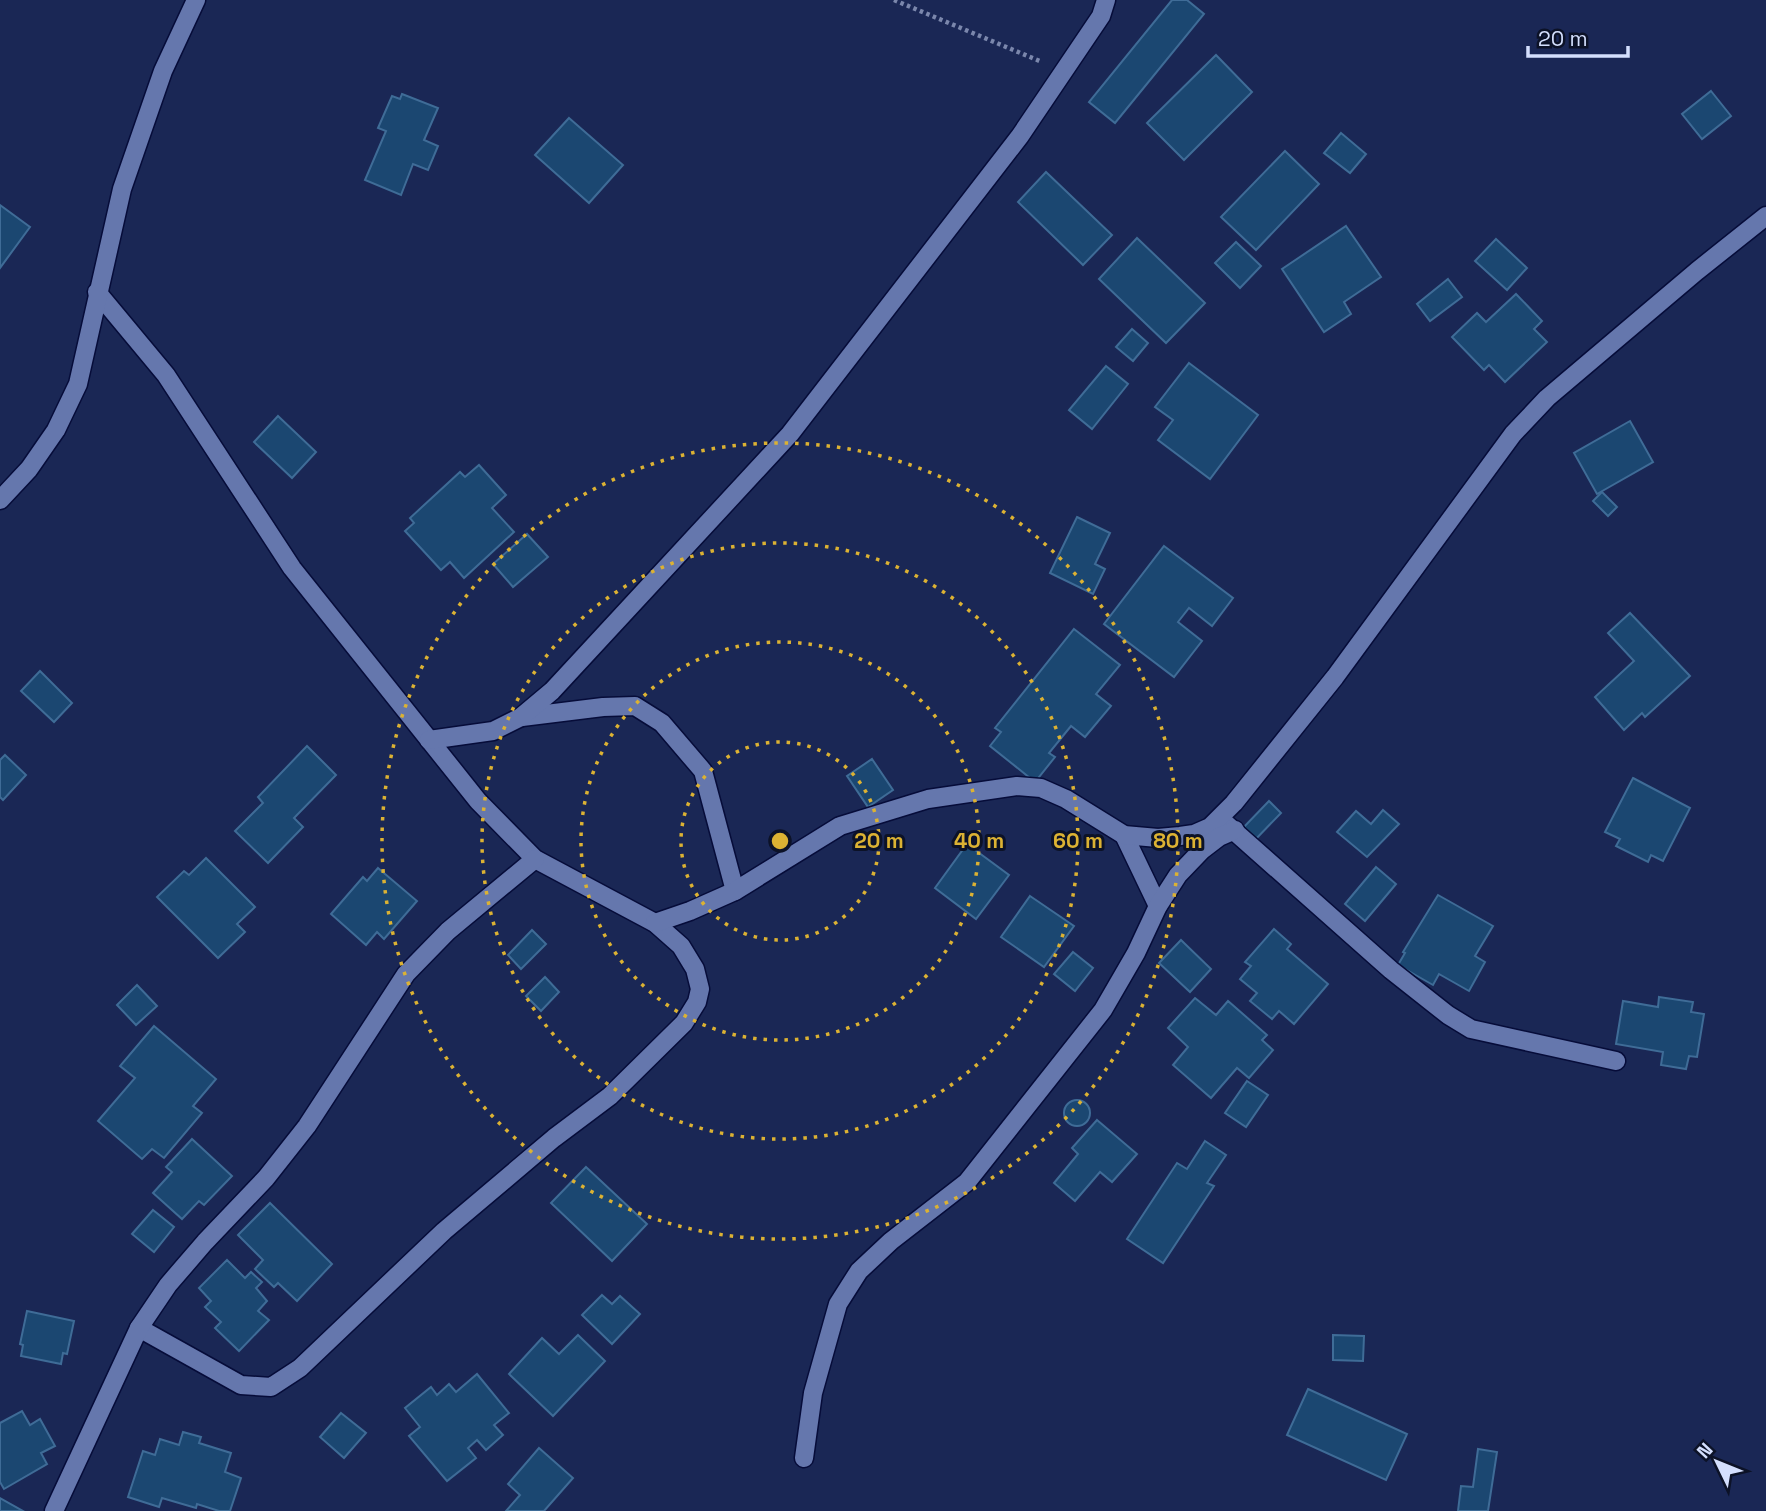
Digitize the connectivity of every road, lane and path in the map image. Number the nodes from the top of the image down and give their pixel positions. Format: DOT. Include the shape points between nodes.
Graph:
graph roads {
  1 [pos="196,0"];
  2 [pos="894,0"];
  3 [pos="1106,0"];
  4 [pos="1065,72"];
  5 [pos="1766,216"];
  6 [pos="97,292"];
  7 [pos="0,500"];
  8 [pos="522,717"];
  9 [pos="429,740"];
  10 [pos="1220,818"];
  11 [pos="1235,830"];
  12 [pos="1124,835"];
  13 [pos="535,859"];
  14 [pos="735,891"];
  15 [pos="1158,906"];
  16 [pos="655,923"];
  17 [pos="1616,1061"];
  18 [pos="139,1328"];
  19 [pos="804,1458"];
  20 [pos="54,1511"];
  1 -- 6 [label="street" via="163,71 122,189"];
  2 -- 4 [label="path"];
  3 -- 4 [label="street" via="1101,16"];
  4 -- 8 [label="street" via="790,434 552,691"];
  5 -- 10 [label="street" via="1547,398 1513,434 1335,677"];
  6 -- 7 [label="street" via="78,384 56,430"];
  6 -- 9 [label="street" via="166,375 292,568"];
  8 -- 9 [label="street" via="493,731"];
  8 -- 14 [label="street" via="635,706 662,723 703,771"];
  9 -- 13 [label="street" via="478,801"];
  10 -- 11 [label="street"];
  10 -- 12 [label="street" via="1194,834"];
  11 -- 15 [label="street" via="1202,850"];
  11 -- 17 [label="street" via="1391,970 1471,1029"];
  12 -- 14 [label="street" via="1041,788 989,789 928,799 840,826"];
  12 -- 15 [label="street"];
  13 -- 16 [label="street"];
  13 -- 18 [label="street" via="448,931 406,974 307,1126 168,1285"];
  14 -- 16 [label="street"];
  15 -- 19 [label="street" via="1102,1010 967,1182 859,1271 838,1304 813,1393"];
  16 -- 18 [label="street" via="681,946 701,989 684,1023 610,1097 444,1231 300,1368 271,1387 241,1385"];
  18 -- 20 [label="street"];
}
